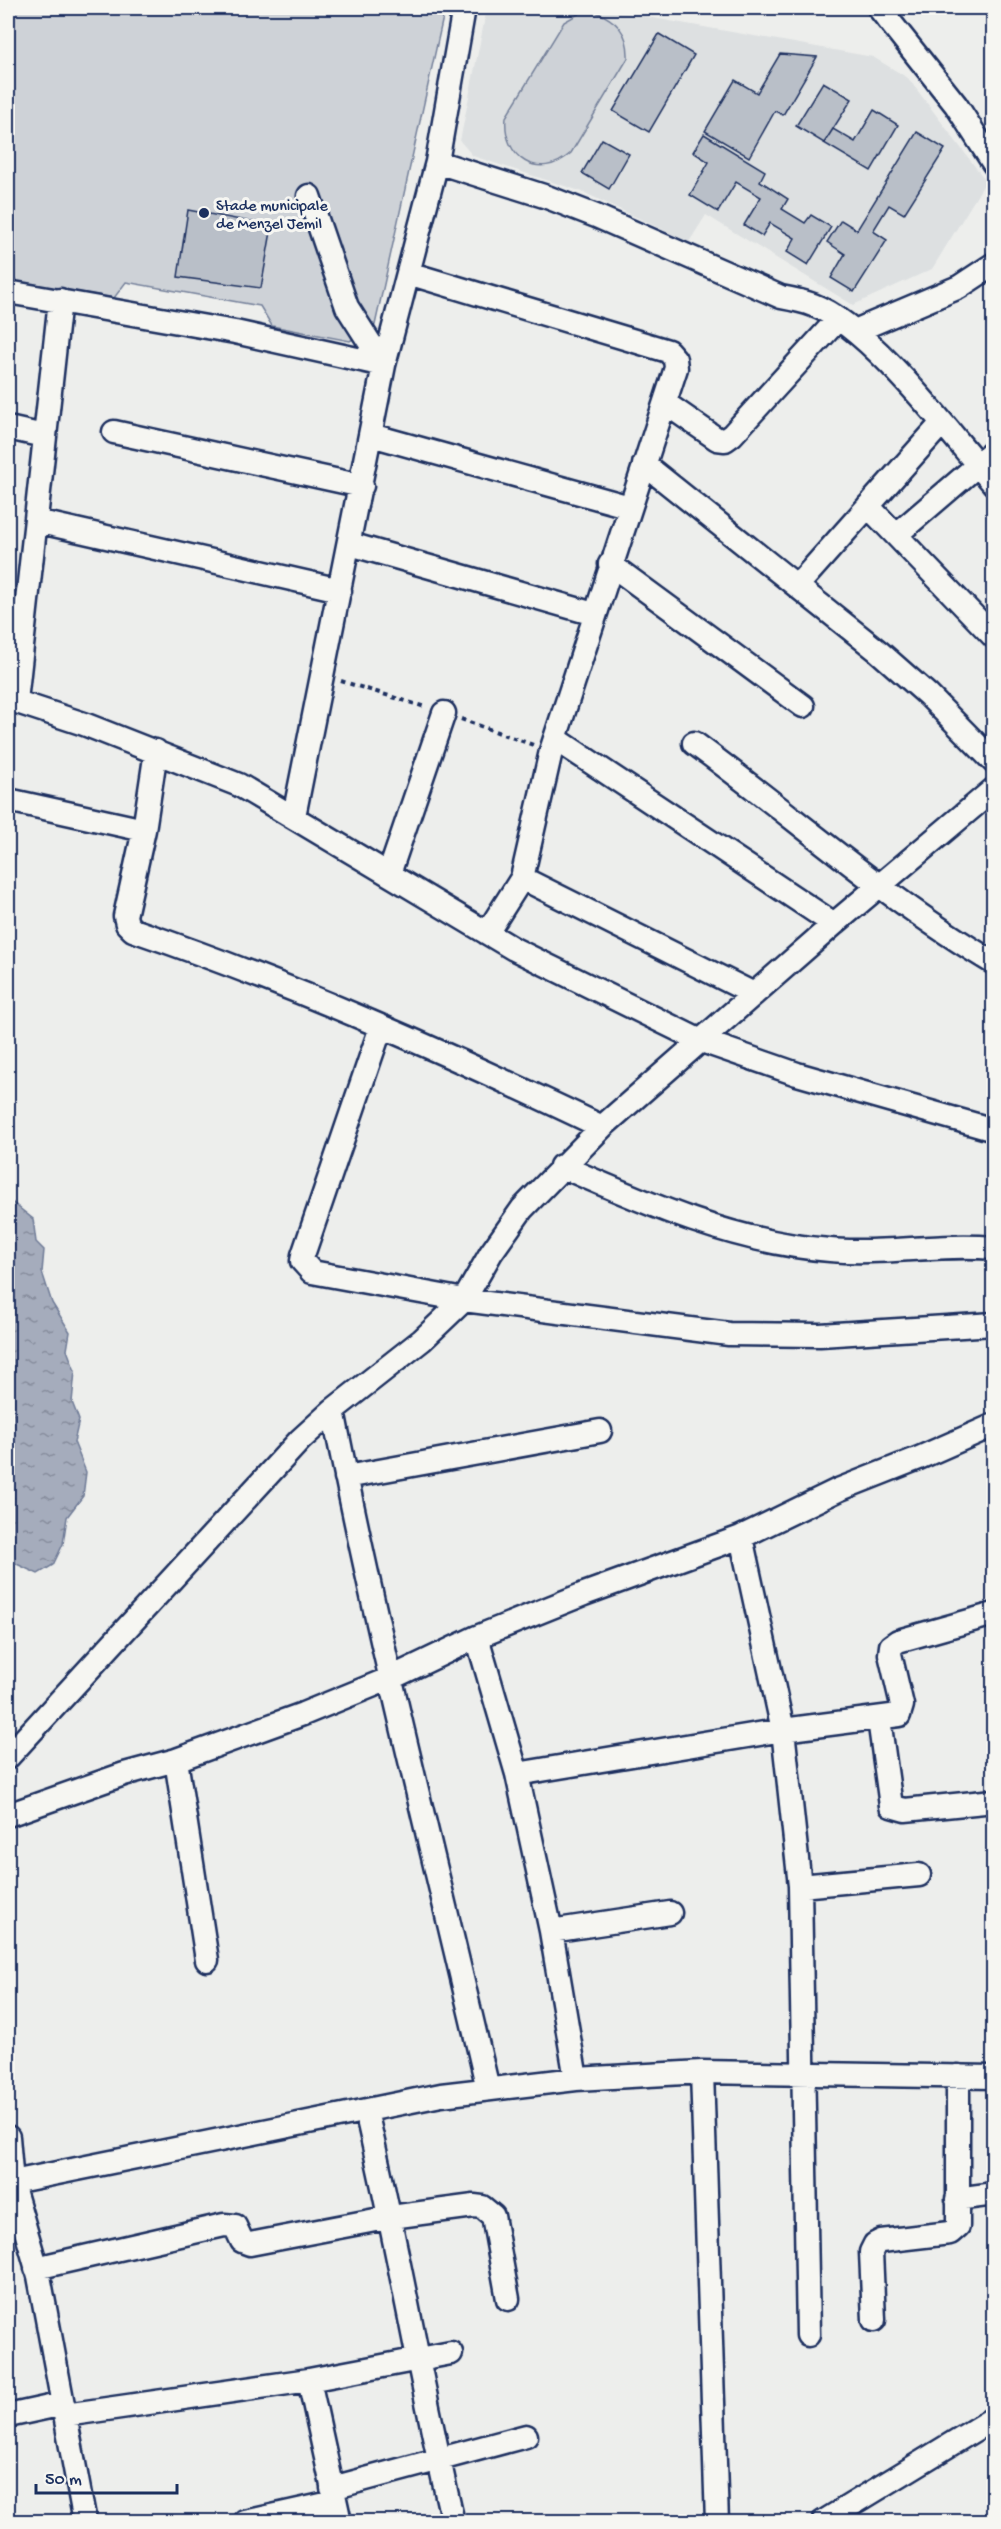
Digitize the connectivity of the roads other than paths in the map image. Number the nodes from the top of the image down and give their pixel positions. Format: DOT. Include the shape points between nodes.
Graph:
graph roads {
  1 [pos="464,8"];
  2 [pos="879,8"];
  3 [pos="984,129"];
  4 [pos="437,162"];
  5 [pos="993,164"];
  6 [pos="309,196"];
  7 [pos="993,264"];
  8 [pos="408,273"];
  9 [pos="8,292"];
  10 [pos="60,300"];
  11 [pos="847,325"];
  12 [pos="384,365"];
  13 [pos="664,403"];
  14 [pos="942,423"];
  15 [pos="8,428"];
  16 [pos="114,432"];
  17 [pos="371,435"];
  18 [pos="44,436"];
  19 [pos="985,457"];
  20 [pos="644,464"];
  21 [pos="993,484"];
  22 [pos="362,486"];
  23 [pos="868,506"];
  24 [pos="630,507"];
  25 [pos="36,521"];
  26 [pos="896,535"];
  27 [pos="350,544"];
  28 [pos="610,564"];
  29 [pos="797,586"];
  30 [pos="340,590"];
  31 [pos="594,614"];
  32 [pos="993,637"];
  33 [pos="12,700"];
  34 [pos="803,706"];
  35 [pos="444,713"];
  36 [pos="556,740"];
  37 [pos="694,743"];
  38 [pos="156,751"];
  39 [pos="993,762"];
  40 [pos="993,789"];
  41 [pos="8,800"];
  42 [pos="294,816"];
  43 [pos="144,830"];
  44 [pos="389,874"];
  45 [pos="522,878"];
  46 [pos="879,885"];
  47 [pos="834,924"];
  48 [pos="486,933"];
  49 [pos="993,963"];
  50 [pos="754,994"];
  51 [pos="381,1027"];
  52 [pos="699,1040"];
  53 [pos="602,1127"];
  54 [pos="993,1130"];
  55 [pos="561,1166"];
  56 [pos="993,1248"];
  57 [pos="464,1300"];
  58 [pos="993,1324"];
  59 [pos="333,1410"];
  60 [pos="993,1425"];
  61 [pos="600,1431"];
  62 [pos="346,1477"];
  63 [pos="741,1537"];
  64 [pos="993,1614"];
  65 [pos="477,1637"];
  66 [pos="391,1678"];
  67 [pos="879,1719"];
  68 [pos="783,1730"];
  69 [pos="8,1757"];
  70 [pos="176,1760"];
  71 [pos="517,1774"];
  72 [pos="993,1801"];
  73 [pos="8,1815"];
  74 [pos="919,1875"];
  75 [pos="800,1886"];
  76 [pos="670,1913"];
  77 [pos="551,1931"];
  78 [pos="207,1960"];
  79 [pos="702,2072"];
  80 [pos="805,2075"];
  81 [pos="958,2076"];
  82 [pos="993,2077"];
  83 [pos="576,2079"];
  84 [pos="488,2089"];
  85 [pos="366,2111"];
  86 [pos="8,2137"];
  87 [pos="10,2183"];
  88 [pos="993,2194"];
  89 [pos="957,2199"];
  90 [pos="391,2217"];
  91 [pos="36,2268"];
  92 [pos="508,2299"];
  93 [pos="874,2320"];
  94 [pos="808,2335"];
  95 [pos="451,2353"];
  96 [pos="416,2359"];
  97 [pos="309,2380"];
  98 [pos="64,2410"];
  99 [pos="8,2416"];
  100 [pos="993,2418"];
  101 [pos="526,2436"];
  102 [pos="439,2461"];
  103 [pos="335,2504"];
  104 [pos="85,2522"];
  105 [pos="245,2522"];
  106 [pos="453,2522"];
  107 [pos="717,2522"];
  108 [pos="824,2522"];
  1 -- 4 [label="street"];
  2 -- 3 [label="street" via="956,105"];
  3 -- 5 [label="street"];
  4 -- 8 [label="street"];
  4 -- 11 [label="street" via="596,216 782,297 812,305"];
  6 -- 12 [label="street" via="347,307"];
  7 -- 11 [label="street" via="959,287"];
  8 -- 12 [label="street"];
  8 -- 13 [label="street" via="668,351 676,368"];
  9 -- 10 [label="street"];
  10 -- 12 [label="street" via="235,332"];
  10 -- 18 [label="street"];
  11 -- 13 [label="street" via="725,440 717,439"];
  11 -- 14 [label="street"];
  12 -- 17 [label="street"];
  13 -- 20 [label="street"];
  14 -- 19 [label="street"];
  14 -- 23 [label="street"];
  15 -- 18 [label="street"];
  16 -- 22 [label="street"];
  17 -- 22 [label="street"];
  17 -- 24 [label="street"];
  18 -- 25 [label="street"];
  19 -- 21 [label="street"];
  19 -- 26 [label="street"];
  20 -- 24 [label="street"];
  20 -- 29 [label="street"];
  22 -- 27 [label="street"];
  23 -- 26 [label="street"];
  23 -- 29 [label="street"];
  24 -- 28 [label="street"];
  25 -- 30 [label="street"];
  25 -- 33 [label="street"];
  26 -- 32 [label="street"];
  27 -- 30 [label="street"];
  27 -- 31 [label="street"];
  28 -- 31 [label="street"];
  28 -- 34 [label="street"];
  29 -- 39 [label="street" via="928,695"];
  30 -- 42 [label="street"];
  31 -- 36 [label="street"];
  33 -- 38 [label="street"];
  35 -- 44 [label="street"];
  36 -- 45 [label="street"];
  36 -- 47 [label="street"];
  37 -- 46 [label="street"];
  38 -- 42 [label="street" via="239,785"];
  38 -- 43 [label="street"];
  40 -- 46 [label="street"];
  41 -- 43 [label="street"];
  42 -- 44 [label="street"];
  43 -- 51 [label="street" via="125,916 133,930 224,961"];
  44 -- 48 [label="street"];
  45 -- 48 [label="street"];
  45 -- 50 [label="street"];
  46 -- 47 [label="street"];
  46 -- 49 [label="street"];
  47 -- 50 [label="street"];
  48 -- 52 [label="street"];
  50 -- 52 [label="street"];
  51 -- 53 [label="street"];
  51 -- 57 [label="street" via="302,1261 318,1274"];
  52 -- 53 [label="street"];
  52 -- 54 [label="street" via="797,1074"];
  53 -- 55 [label="street"];
  55 -- 56 [label="street" via="718,1229 771,1243 830,1251"];
  55 -- 57 [label="street" via="522,1209"];
  57 -- 58 [label="street" via="729,1334 820,1335"];
  57 -- 59 [label="street" via="422,1340"];
  59 -- 62 [label="street"];
  59 -- 69 [label="street" via="256,1484"];
  60 -- 63 [label="street" via="838,1490"];
  61 -- 62 [label="street"];
  62 -- 66 [label="street"];
  63 -- 65 [label="street"];
  63 -- 68 [label="street"];
  64 -- 67 [label="street" via="891,1646 902,1711"];
  65 -- 66 [label="street"];
  65 -- 71 [label="street"];
  66 -- 70 [label="street"];
  66 -- 84 [label="street"];
  67 -- 68 [label="street"];
  67 -- 72 [label="street" via="891,1806 905,1810"];
  68 -- 71 [label="street"];
  68 -- 75 [label="street"];
  70 -- 73 [label="street"];
  70 -- 78 [label="street"];
  71 -- 77 [label="street"];
  74 -- 75 [label="street"];
  75 -- 80 [label="street"];
  76 -- 77 [label="street"];
  77 -- 83 [label="street"];
  79 -- 80 [label="street"];
  79 -- 83 [label="street"];
  79 -- 107 [label="street"];
  80 -- 81 [label="street"];
  80 -- 94 [label="street"];
  81 -- 82 [label="street"];
  81 -- 89 [label="street"];
  83 -- 84 [label="street"];
  84 -- 85 [label="street"];
  85 -- 87 [label="street"];
  85 -- 90 [label="street"];
  86 -- 87 [label="street"];
  87 -- 91 [label="street"];
  88 -- 89 [label="street"];
  89 -- 93 [label="street" via="958,2226 950,2233 875,2244 871,2252"];
  90 -- 91 [label="street" via="250,2244 242,2241 236,2226 224,2225"];
  90 -- 92 [label="street" via="474,2206 490,2212 496,2224"];
  90 -- 96 [label="street"];
  91 -- 98 [label="street"];
  95 -- 96 [label="street"];
  96 -- 97 [label="street"];
  96 -- 102 [label="street"];
  97 -- 98 [label="street"];
  97 -- 103 [label="street"];
  98 -- 99 [label="street"];
  98 -- 104 [label="street"];
  100 -- 108 [label="street"];
  101 -- 102 [label="street"];
  102 -- 103 [label="street"];
  102 -- 106 [label="street"];
  103 -- 105 [label="street"];
}
